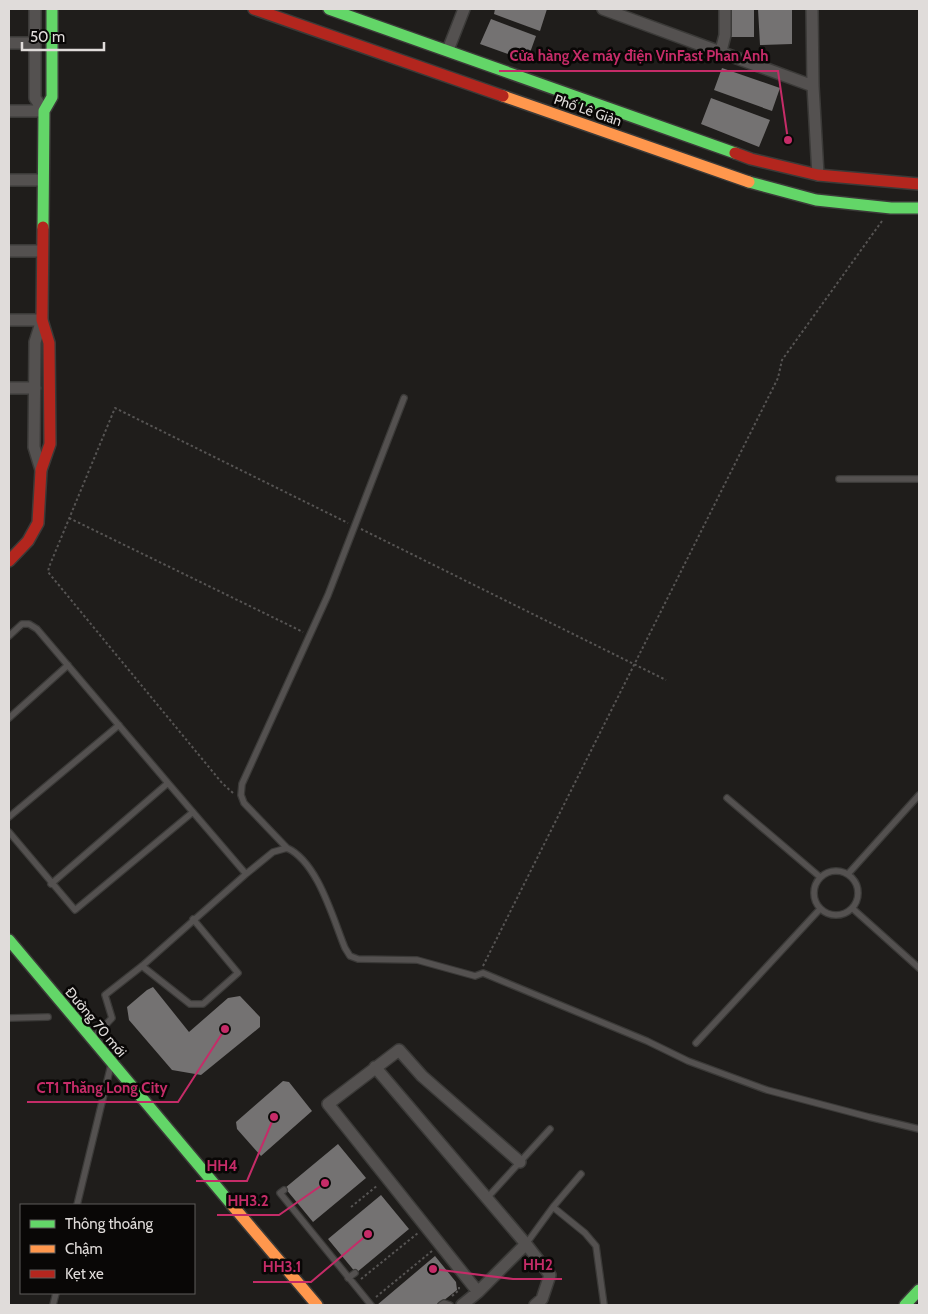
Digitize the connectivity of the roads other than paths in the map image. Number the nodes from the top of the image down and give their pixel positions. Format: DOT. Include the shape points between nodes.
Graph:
graph roads {
  1 [pos="35,9"];
  2 [pos="52,9"];
  3 [pos="254,9"];
  4 [pos="329,9"];
  5 [pos="464,9"];
  6 [pos="603,9"];
  7 [pos="725,9"];
  8 [pos="812,9"];
  9 [pos="9,43"];
  10 [pos="35,43"];
  11 [pos="448,50"];
  12 [pos="721,51"];
  13 [pos="440,74"];
  14 [pos="813,86"];
  15 [pos="9,111"];
  16 [pos="44,111"];
  17 [pos="818,175"];
  18 [pos="9,180"];
  19 [pos="43,180"];
  20 [pos="919,184"];
  21 [pos="919,208"];
  22 [pos="9,250"];
  23 [pos="42,251"];
  24 [pos="9,320"];
  25 [pos="42,320"];
  26 [pos="9,388"];
  27 [pos="35,388"];
  28 [pos="404,398"];
  29 [pos="41,470"];
  30 [pos="919,479"];
  31 [pos="839,480"];
  32 [pos="9,561"];
  33 [pos="9,636"];
  34 [pos="68,664"];
  35 [pos="9,718"];
  36 [pos="119,724"];
  37 [pos="168,783"];
  38 [pos="919,795"];
  39 [pos="727,798"];
  40 [pos="193,812"];
  41 [pos="9,818"];
  42 [pos="9,832"];
  43 [pos="287,848"];
  44 [pos="246,874"];
  45 [pos="848,874"];
  46 [pos="820,877"];
  47 [pos="51,884"];
  48 [pos="820,908"];
  49 [pos="852,908"];
  50 [pos="193,919"];
  51 [pos="9,940"];
  52 [pos="142,966"];
  53 [pos="919,968"];
  54 [pos="48,1017"];
  55 [pos="9,1018"];
  56 [pos="92,1040"];
  57 [pos="696,1043"];
  58 [pos="111,1063"];
  59 [pos="375,1067"];
  60 [pos="550,1129"];
  61 [pos="919,1129"];
  62 [pos="520,1162"];
  63 [pos="581,1174"];
  64 [pos="284,1190"];
  65 [pos="488,1198"];
  66 [pos="77,1204"];
  67 [pos="553,1207"];
  68 [pos="526,1244"];
  69 [pos="355,1273"];
  70 [pos="348,1278"];
  71 [pos="919,1290"];
  72 [pos="478,1292"];
  73 [pos="370,1304"];
  74 [pos="317,1305"];
  75 [pos="462,1305"];
  76 [pos="535,1305"];
  77 [pos="604,1305"];
  78 [pos="906,1305"];
  1 -- 10 [label="street"];
  2 -- 16 [label="main road" via="52,97"];
  3 -- 13 [label="main road, Phố Lê Giản"];
  4 -- 11 [label="main road, Phố Lê Giản"];
  5 -- 11 [label="street"];
  6 -- 12 [label="street"];
  7 -- 12 [label="street"];
  8 -- 14 [label="street"];
  9 -- 10 [label="street"];
  10 -- 16 [label="street" via="35,98"];
  11 -- 13 [label="main road"];
  11 -- 17 [label="main road, Phố Lê Giản" via="751,159"];
  12 -- 14 [label="street"];
  13 -- 21 [label="main road, Phố Lê Giản" via="738,179 816,200"];
  14 -- 17 [label="street"];
  15 -- 16 [label="street"];
  16 -- 19 [label="main road"];
  17 -- 20 [label="main road, Phố Lê Giản"];
  18 -- 19 [label="street"];
  19 -- 23 [label="main road"];
  22 -- 23 [label="street"];
  23 -- 25 [label="main road"];
  24 -- 25 [label="street"];
  25 -- 27 [label="street" via="35,342"];
  25 -- 29 [label="main road" via="49,343 50,444"];
  26 -- 27 [label="street"];
  27 -- 29 [label="street" via="34,447"];
  28 -- 43 [label="lane" via="328,595 242,784 240,795 244,804"];
  29 -- 32 [label="main road" via="38,522 28,541"];
  30 -- 31 [label="lane"];
  33 -- 34 [label="lane" via="22,624 29,624"];
  34 -- 35 [label="lane"];
  34 -- 36 [label="lane"];
  36 -- 37 [label="lane"];
  36 -- 41 [label="lane"];
  37 -- 40 [label="lane"];
  37 -- 47 [label="lane"];
  38 -- 45 [label="lane"];
  39 -- 46 [label="lane"];
  40 -- 44 [label="lane"];
  40 -- 47 [label="lane" via="74,910"];
  42 -- 47 [label="lane"];
  43 -- 44 [label="lane" via="274,852"];
  43 -- 61 [label="lane" via="315,875 350,956 358,959 417,960 475,976 483,973 688,1061 767,1090"];
  44 -- 50 [label="lane"];
  45 -- 46 [label="lane" via="834,870"];
  45 -- 49 [label="lane" via="858,894"];
  46 -- 48 [label="lane" via="814,889"];
  48 -- 49 [label="lane" via="832,915 840,915"];
  48 -- 57 [label="lane"];
  49 -- 53 [label="lane"];
  50 -- 52 [label="lane"];
  50 -- 52 [label="lane" via="238,972 203,1004 190,1004"];
  51 -- 56 [label="main road, Đường 70 mới"];
  52 -- 56 [label="lane" via="105,995 112,1018"];
  54 -- 55 [label="lane"];
  56 -- 58 [label="main road, Đường 70 mới"];
  58 -- 66 [label="lane"];
  58 -- 74 [label="main road, Đường 70 mới"];
  59 -- 62 [label="street" via="399,1050 422,1076"];
  59 -- 65 [label="street"];
  59 -- 72 [label="street" via="328,1104"];
  60 -- 62 [label="lane"];
  62 -- 65 [label="lane"];
  63 -- 67 [label="lane"];
  64 -- 70 [label="lane" via="280,1193"];
  65 -- 68 [label="street"];
  67 -- 68 [label="lane"];
  67 -- 77 [label="lane" via="596,1246"];
  68 -- 72 [label="street"];
  68 -- 76 [label="street" via="550,1275 542,1299"];
  69 -- 70 [label="lane"];
  70 -- 73 [label="lane"];
  71 -- 78 [label="main road"];
  72 -- 75 [label="street"];
}
